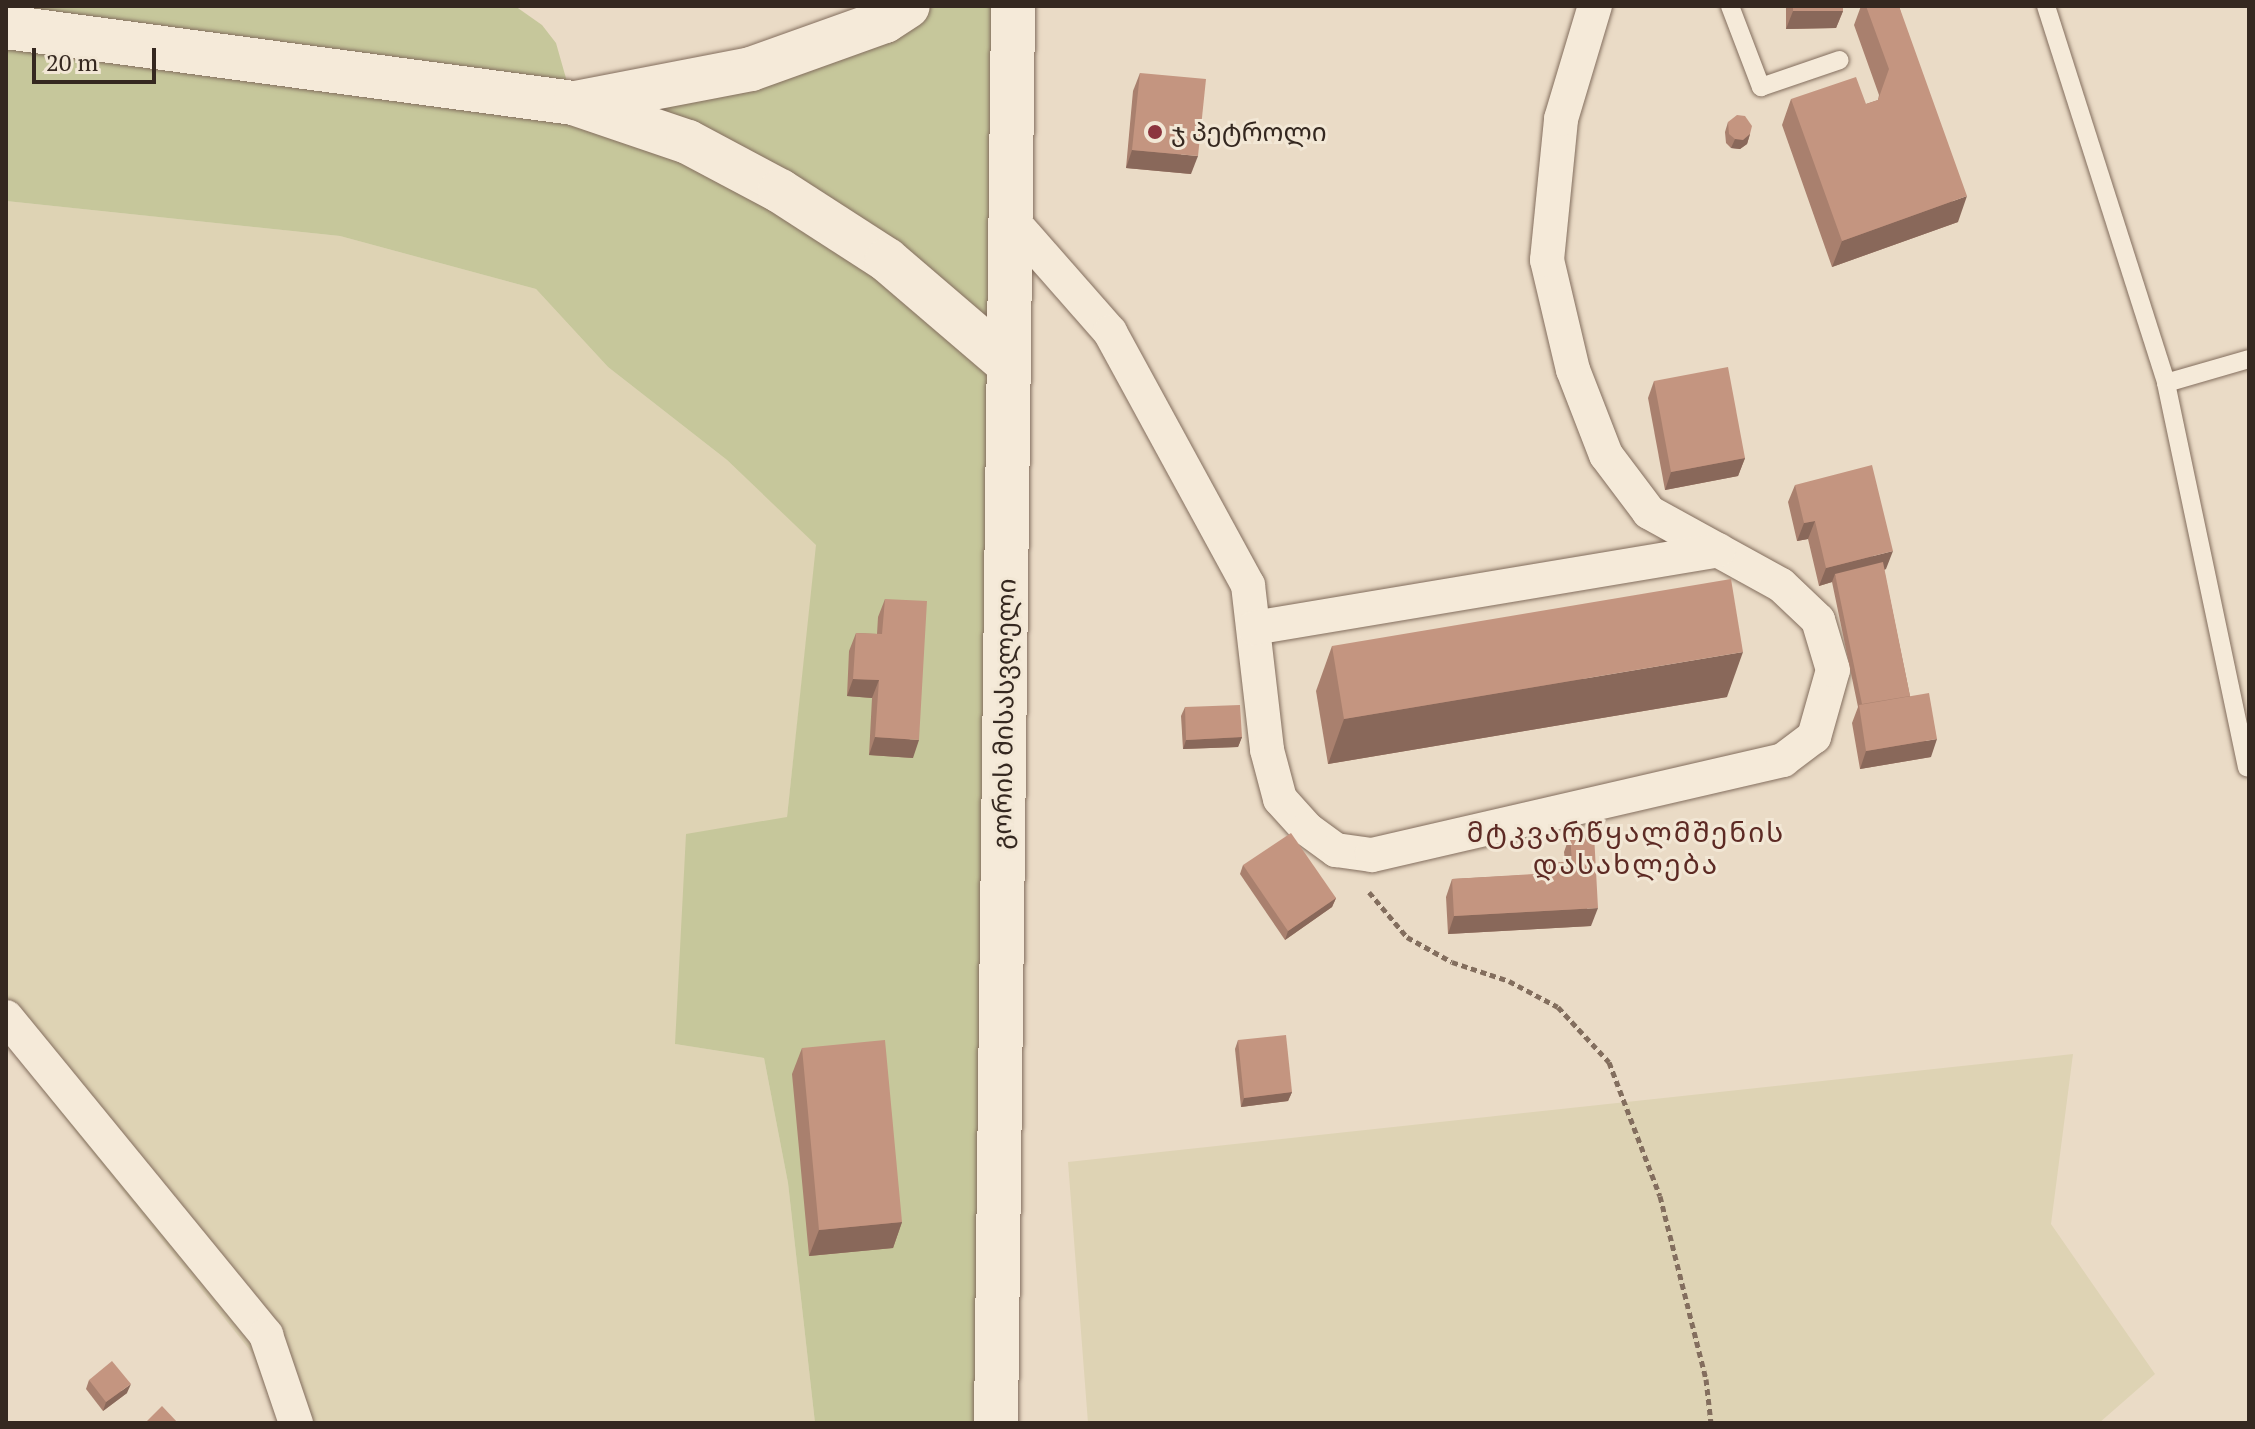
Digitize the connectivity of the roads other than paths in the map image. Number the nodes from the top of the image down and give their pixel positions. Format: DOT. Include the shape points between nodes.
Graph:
graph roads {
  1 [pos="908,6"];
  2 [pos="1013,6"];
  3 [pos="1595,6"];
  4 [pos="1730,6"];
  5 [pos="2046,6"];
  6 [pos="6,27"];
  7 [pos="1840,60"];
  8 [pos="573,103"];
  9 [pos="1009,217"];
  10 [pos="2249,359"];
  11 [pos="1007,363"];
  12 [pos="2166,383"];
  13 [pos="1719,550"];
  14 [pos="1254,628"];
  15 [pos="2247,768"];
  16 [pos="6,1017"];
  17 [pos="296,1423"];
  18 [pos="996,1423"];
  1 -- 8 [label="main road" via="885,21 751,69"];
  2 -- 9 [label="main road, გორის მისასვლელი"];
  3 -- 13 [label="street" via="1561,119 1547,260 1573,370 1606,455 1649,512"];
  4 -- 7 [label="lane" via="1761,87"];
  5 -- 12 [label="lane"];
  6 -- 8 [label="main road"];
  8 -- 11 [label="main road" via="688,142 780,191 887,260"];
  9 -- 11 [label="main road, გორის მისასვლელი"];
  9 -- 14 [label="street" via="1110,332 1248,585"];
  10 -- 12 [label="lane"];
  11 -- 18 [label="main road, გორის მისასვლელი"];
  12 -- 15 [label="lane"];
  13 -- 14 [label="street"];
  13 -- 14 [label="street" via="1781,585 1818,620 1833,670 1814,737 1783,760 1372,855 1336,850 1307,829 1280,799 1267,750"];
  16 -- 17 [label="street" via="266,1335"];
}
